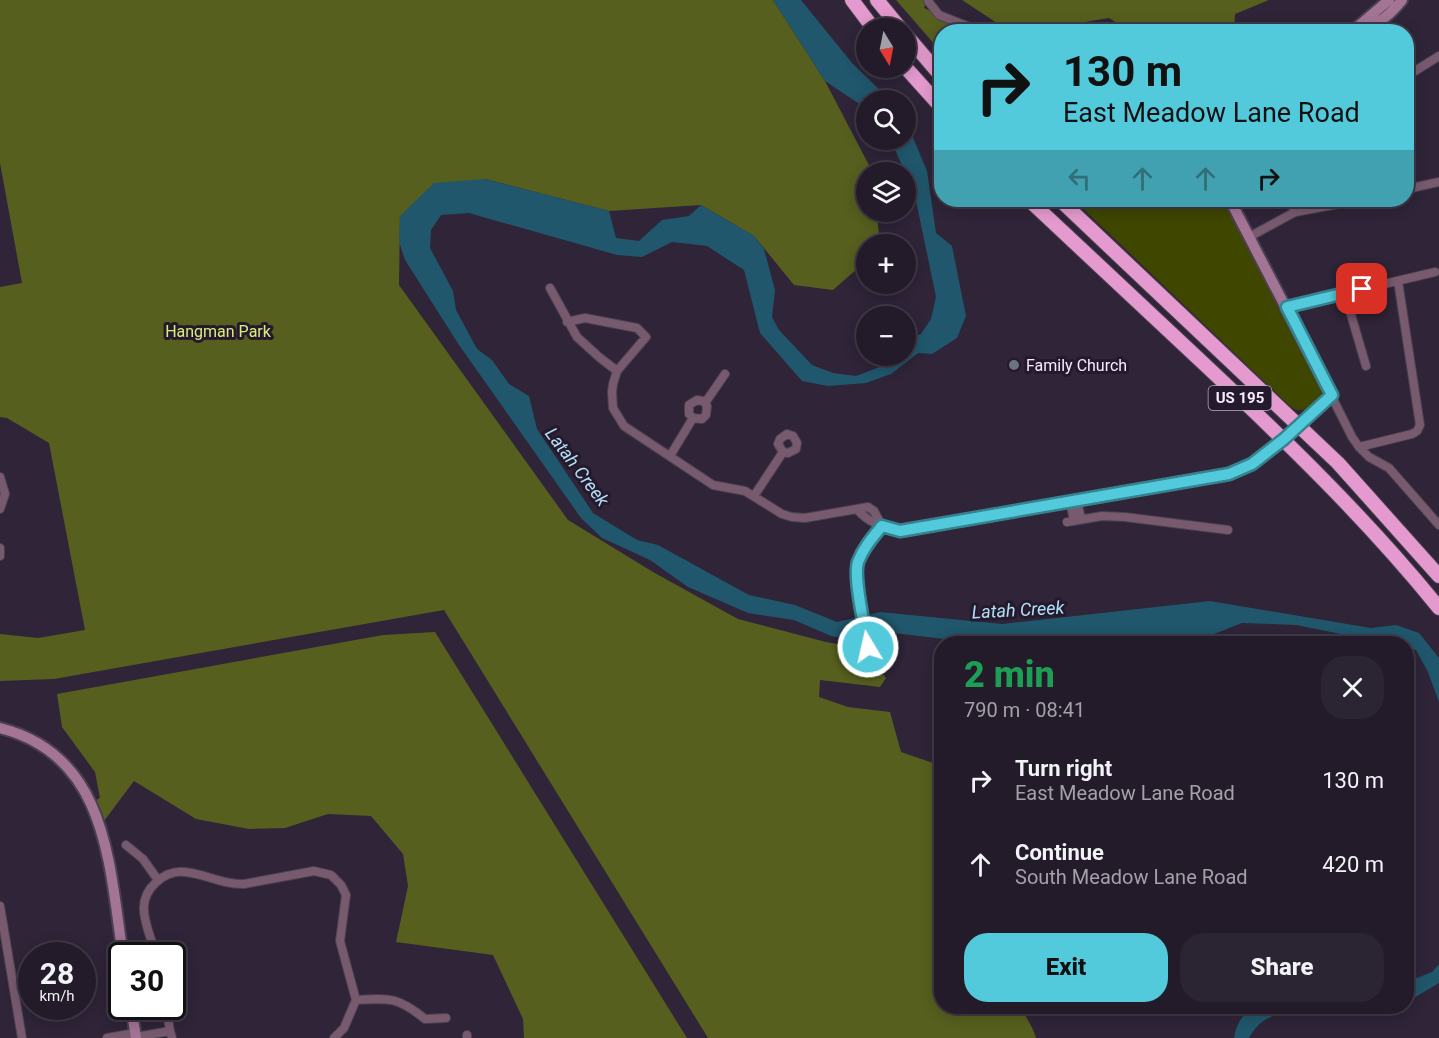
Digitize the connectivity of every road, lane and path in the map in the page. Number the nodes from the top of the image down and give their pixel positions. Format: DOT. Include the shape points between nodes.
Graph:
graph roads {
  1 [pos="852,0"];
  2 [pos="877,0"];
  3 [pos="1389,0"];
  4 [pos="1402,0"];
  5 [pos="928,1"];
  6 [pos="866,18"];
  7 [pos="892,18"];
  8 [pos="962,24"];
  9 [pos="1360,24"];
  10 [pos="1375,24"];
  11 [pos="916,47"];
  12 [pos="1439,56"];
  13 [pos="934,68"];
  14 [pos="1414,72"];
  15 [pos="915,78"];
  16 [pos="934,99"];
  17 [pos="1439,182"];
  18 [pos="1414,187"];
  19 [pos="1036,207"];
  20 [pos="1068,207"];
  21 [pos="1234,207"];
  22 [pos="1293,207"];
  23 [pos="1322,207"];
  24 [pos="1295,212"];
  25 [pos="1250,237"];
  26 [pos="1436,272"];
  27 [pos="1398,281"];
  28 [pos="550,288"];
  29 [pos="1345,294"];
  30 [pos="1287,307"];
  31 [pos="567,322"];
  32 [pos="1366,366"];
  33 [pos="617,371"];
  34 [pos="724,374"];
  35 [pos="1332,395"];
  36 [pos="705,403"];
  37 [pos="693,418"];
  38 [pos="1297,425"];
  39 [pos="1284,439"];
  40 [pos="1359,447"];
  41 [pos="783,452"];
  42 [pos="670,456"];
  43 [pos="0,477"];
  44 [pos="754,496"];
  45 [pos="1074,501"];
  46 [pos="0,509"];
  47 [pos="1439,525"];
  48 [pos="882,526"];
  49 [pos="1228,530"];
  50 [pos="0,548"];
  51 [pos="0,556"];
  52 [pos="1439,576"];
  53 [pos="1439,608"];
  54 [pos="868,647"];
  55 [pos="0,728"];
  56 [pos="126,845"];
  57 [pos="158,880"];
  58 [pos="0,906"];
  59 [pos="121,942"];
  60 [pos="153,942"];
  61 [pos="356,1000"];
  62 [pos="446,1018"];
  63 [pos="133,1020"];
  64 [pos="171,1034"];
  65 [pos="136,1036"];
  66 [pos="22,1038"];
  67 [pos="107,1038"];
  68 [pos="334,1038"];
  1 -- 6 [label="highway"];
  2 -- 7 [label="highway"];
  3 -- 9 [label="street"];
  4 -- 10 [label="street" via="1389,16"];
  5 -- 8 [label="street" via="939,15"];
  11 -- 13 [label="highway"];
  12 -- 14 [label="street"];
  15 -- 16 [label="highway"];
  17 -- 18 [label="street"];
  19 -- 39 [label="highway, US 195"];
  20 -- 38 [label="highway, US 195"];
  21 -- 25 [label="street"];
  22 -- 24 [label="street"];
  23 -- 24 [label="street"];
  24 -- 25 [label="street"];
  25 -- 30 [label="street"];
  26 -- 27 [label="street"];
  27 -- 29 [label="street"];
  27 -- 40 [label="street" via="1421,420 1412,434"];
  28 -- 31 [label="street"];
  29 -- 30 [label="street"];
  29 -- 32 [label="street"];
  30 -- 35 [label="street"];
  31 -- 33 [label="street" via="577,337"];
  31 -- 33 [label="street" via="585,318 637,328 646,337"];
  33 -- 42 [label="street" via="612,392 617,417 624,426"];
  34 -- 36 [label="street"];
  35 -- 38 [label="street"];
  35 -- 40 [label="street"];
  36 -- 37 [label="street" via="706,415"];
  36 -- 37 [label="street" via="697,400 689,405 688,414"];
  37 -- 42 [label="street"];
  38 -- 39 [label="street"];
  38 -- 52 [label="highway, US 195" via="1338,463"];
  39 -- 45 [label="street" via="1252,464 1229,474"];
  39 -- 53 [label="highway, US 195" via="1361,516"];
  40 -- 47 [label="street" via="1389,468"];
  41 -- 44 [label="street"];
  42 -- 44 [label="street" via="712,485"];
  43 -- 46 [label="street" via="5,494"];
  44 -- 48 [label="street" via="782,514 798,518 865,507 874,511"];
  45 -- 48 [label="street" via="900,531"];
  45 -- 49 [label="street" via="1074,521 1125,517"];
  48 -- 54 [label="street" via="857,564"];
  50 -- 51 [label="street"];
  55 -- 59 [label="street" via="54,753 70,768 89,797 103,834"];
  56 -- 57 [label="street"];
  57 -- 60 [label="street" via="145,897 144,911"];
  57 -- 61 [label="street" via="186,872 234,884 314,871 331,875 346,895 340,940"];
  58 -- 66 [label="street"];
  61 -- 62 [label="street" via="393,999 425,1019"];
  61 -- 68 [label="street" via="344,1028"];
  63 -- 65 [label="street"];
  64 -- 65 [label="street"];
  65 -- 67 [label="street"];
}
